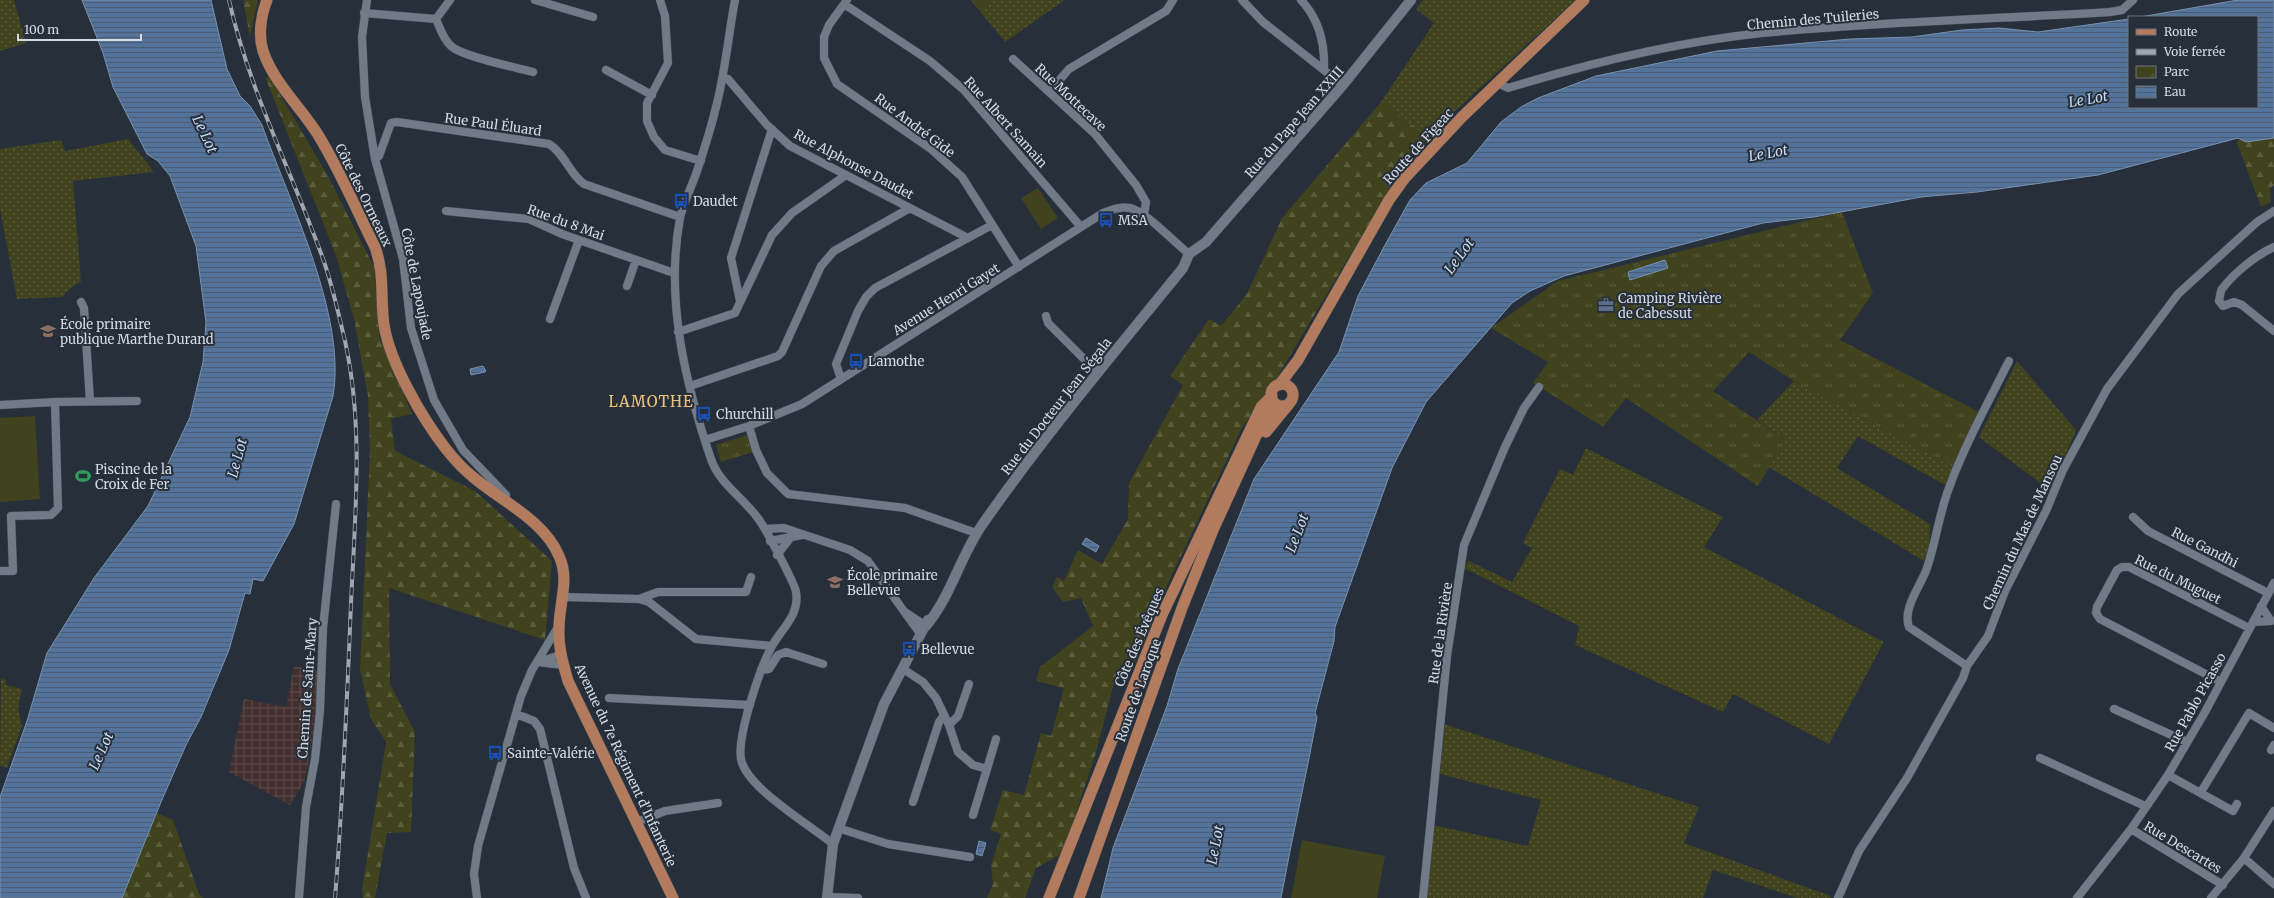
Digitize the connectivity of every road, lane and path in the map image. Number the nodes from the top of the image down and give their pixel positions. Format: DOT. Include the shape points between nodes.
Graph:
graph roads {
  1 [pos="267,0"];
  2 [pos="367,0"];
  3 [pos="450,0"];
  4 [pos="536,0"];
  5 [pos="660,0"];
  6 [pos="735,0"];
  7 [pos="1174,0"];
  8 [pos="1301,0"];
  9 [pos="1412,0"];
  10 [pos="1584,0"];
  11 [pos="2133,0"];
  12 [pos="1246,1"];
  13 [pos="846,2"];
  14 [pos="364,13"];
  15 [pos="593,17"];
  16 [pos="436,18"];
  17 [pos="1013,59"];
  18 [pos="606,70"];
  19 [pos="1324,70"];
  20 [pos="533,72"];
  21 [pos="724,78"];
  22 [pos="1498,83"];
  23 [pos="1343,85"];
  24 [pos="1049,92"];
  25 [pos="652,95"];
  26 [pos="772,129"];
  27 [pos="375,159"];
  28 [pos="700,161"];
  29 [pos="846,175"];
  30 [pos="910,208"];
  31 [pos="446,211"];
  32 [pos="2274,211"];
  33 [pos="1144,215"];
  34 [pos="680,217"];
  35 [pos="992,224"];
  36 [pos="1081,227"];
  37 [pos="968,238"];
  38 [pos="579,240"];
  39 [pos="2274,247"];
  40 [pos="1189,254"];
  41 [pos="636,260"];
  42 [pos="1019,267"];
  43 [pos="674,273"];
  44 [pos="627,286"];
  45 [pos="740,301"];
  46 [pos="81,302"];
  47 [pos="1046,316"];
  48 [pos="550,319"];
  49 [pos="2274,331"];
  50 [pos="678,332"];
  51 [pos="1298,360"];
  52 [pos="2009,361"];
  53 [pos="1098,373"];
  54 [pos="841,379"];
  55 [pos="1279,385"];
  56 [pos="690,386"];
  57 [pos="1538,387"];
  58 [pos="1291,388"];
  59 [pos="1273,400"];
  60 [pos="90,401"];
  61 [pos="55,402"];
  62 [pos="137,402"];
  63 [pos="1289,404"];
  64 [pos="0,405"];
  65 [pos="749,426"];
  66 [pos="704,440"];
  67 [pos="1241,473"];
  68 [pos="503,500"];
  69 [pos="336,504"];
  70 [pos="2133,518"];
  71 [pos="765,529"];
  72 [pos="976,533"];
  73 [pos="804,535"];
  74 [pos="791,536"];
  75 [pos="770,541"];
  76 [pos="777,555"];
  77 [pos="0,571"];
  78 [pos="751,577"];
  79 [pos="2274,583"];
  80 [pos="2268,593"];
  81 [pos="563,597"];
  82 [pos="639,599"];
  83 [pos="2262,606"];
  84 [pos="905,612"];
  85 [pos="2272,623"];
  86 [pos="2251,625"];
  87 [pos="926,626"];
  88 [pos="558,627"];
  89 [pos="921,636"];
  90 [pos="772,646"];
  91 [pos="562,660"];
  92 [pos="538,662"];
  93 [pos="823,664"];
  94 [pos="1967,666"];
  95 [pos="903,669"];
  96 [pos="761,670"];
  97 [pos="2221,682"];
  98 [pos="969,684"];
  99 [pos="609,698"];
  100 [pos="750,705"];
  101 [pos="2114,709"];
  102 [pos="516,714"];
  103 [pos="944,714"];
  104 [pos="950,725"];
  105 [pos="2274,728"];
  106 [pos="996,739"];
  107 [pos="2187,742"];
  108 [pos="2040,758"];
  109 [pos="987,769"];
  110 [pos="2168,775"];
  111 [pos="2201,792"];
  112 [pos="913,802"];
  113 [pos="718,803"];
  114 [pos="2237,804"];
  115 [pos="2145,806"];
  116 [pos="2274,812"];
  117 [pos="973,815"];
  118 [pos="637,822"];
  119 [pos="838,828"];
  120 [pos="2130,829"];
  121 [pos="833,844"];
  122 [pos="970,857"];
  123 [pos="2244,858"];
  124 [pos="2274,884"];
  125 [pos="2223,885"];
  126 [pos="299,898"];
  127 [pos="477,898"];
  128 [pos="586,898"];
  129 [pos="674,898"];
  130 [pos="827,898"];
  131 [pos="858,898"];
  132 [pos="1049,898"];
  133 [pos="1079,898"];
  134 [pos="1423,898"];
  135 [pos="1838,898"];
  136 [pos="2077,898"];
  137 [pos="2211,898"];
  1 -- 68 [label="main road, Côte des Ormeaux" via="260,36 263,51 285,89 321,139 375,247 381,265 384,323 394,361 433,432 446,450 472,477"];
  2 -- 14 [label="street, Côte de Lapoujade"];
  3 -- 16 [label="street"];
  4 -- 15 [label="street"];
  5 -- 25 [label="street" via="665,16 668,63"];
  6 -- 21 [label="street"];
  7 -- 24 [label="street" via="1166,11 1068,69"];
  8 -- 19 [label="street" via="1318,26 1325,58"];
  9 -- 23 [label="street, Rue du Pape Jean XXIII"];
  10 -- 22 [label="main road, Route de Figeac"];
  11 -- 22 [label="street, Chemin des Tuileries" via="2122,10 2110,12 1761,34 1605,61 1508,88"];
  12 -- 19 [label="street" via="1263,22"];
  13 -- 35 [label="street, Rue André Gide" via="829,25 824,37 824,58 837,84 931,149 962,177"];
  13 -- 36 [label="street, Rue Albert Samain" via="930,61 964,90"];
  14 -- 16 [label="street"];
  14 -- 27 [label="street, Côte de Lapoujade" via="362,37 365,97"];
  16 -- 20 [label="street" via="444,38 452,47"];
  17 -- 24 [label="street, Rue Mottecave"];
  18 -- 25 [label="street"];
  19 -- 23 [label="street"];
  21 -- 26 [label="street, Rue Alphonse Daudet"];
  21 -- 28 [label="street"];
  22 -- 51 [label="main road, Route de Figeac" via="1404,179 1389,200"];
  23 -- 40 [label="street, Rue du Pape Jean XXIII" via="1206,242"];
  24 -- 33 [label="street, Rue Mottecave" via="1095,134 1136,185 1146,202"];
  25 -- 28 [label="street" via="647,103 647,121 654,137 665,150"];
  26 -- 29 [label="street, Rue Alphonse Daudet" via="790,146"];
  26 -- 45 [label="street" via="731,258"];
  27 -- 34 [label="street, Rue Paul Éluard" via="379,156 391,123 397,122 549,144 562,155 577,179 584,184"];
  27 -- 68 [label="street, Côte de Lapoujade" via="402,259 412,328 434,400 463,450 506,495"];
  28 -- 34 [label="street"];
  29 -- 30 [label="street, Rue Alphonse Daudet"];
  29 -- 45 [label="street" via="792,213 772,235"];
  30 -- 37 [label="street, Rue Alphonse Daudet"];
  30 -- 56 [label="street" via="834,251 820,266 778,356"];
  31 -- 38 [label="street, Rue du 8 Mai" via="529,219"];
  32 -- 94 [label="street, Chemin du Mas de Mansou" via="2257,222 2178,294 2107,389 2005,591 1988,636"];
  33 -- 36 [label="street, Avenue Henri Gayet" via="1130,208 1118,208 1102,213"];
  33 -- 40 [label="street, Avenue Henri Gayet"];
  34 -- 43 [label="street"];
  35 -- 37 [label="street"];
  35 -- 42 [label="street, Rue André Gide"];
  36 -- 42 [label="street, Avenue Henri Gayet"];
  37 -- 54 [label="street" via="876,288 866,297 836,364"];
  38 -- 41 [label="street, Rue du 8 Mai"];
  38 -- 48 [label="street"];
  39 -- 49 [label="street" via="2260,254 2239,272 2222,290 2219,301 2223,306 2234,302 2242,304"];
  40 -- 53 [label="street, Rue du Docteur Jean Ségala" via="1183,268"];
  41 -- 43 [label="street, Rue du 8 Mai"];
  41 -- 44 [label="street"];
  42 -- 54 [label="street, Avenue Henri Gayet"];
  43 -- 50 [label="street"];
  45 -- 50 [label="street" via="735,313"];
  46 -- 60 [label="street" via="84,308"];
  47 -- 53 [label="street" via="1048,323"];
  50 -- 56 [label="street"];
  51 -- 55 [label="main road, Route de Figeac"];
  51 -- 58 [label="main road, Route de Figeac"];
  52 -- 94 [label="street" via="1949,486 1932,553 1908,615 1909,627"];
  53 -- 72 [label="street, Rue du Docteur Jean Ségala" via="1049,433"];
  54 -- 65 [label="street, Avenue Henri Gayet" via="802,404"];
  55 -- 58 [label="main road"];
  55 -- 59 [label="main road" via="1274,389"];
  56 -- 66 [label="street"];
  57 -- 134 [label="street, Rue de la Rivière" via="1524,408 1505,447 1464,545 1447,656"];
  58 -- 63 [label="main road" via="1293,395"];
  59 -- 63 [label="main road" via="1282,406"];
  59 -- 67 [label="main road, Route de Laroque"];
  59 -- 132 [label="main road, Côte des Évêques" via="1261,407 1162,615"];
  60 -- 61 [label="street"];
  60 -- 62 [label="street"];
  61 -- 64 [label="street"];
  61 -- 77 [label="street" via="58,508 52,515 11,516 13,571"];
  63 -- 67 [label="main road, Route de Laroque" via="1267,430"];
  65 -- 66 [label="street, Avenue Henri Gayet"];
  65 -- 72 [label="street" via="756,450 767,473 788,494 905,508"];
  66 -- 71 [label="street" via="717,474 757,516"];
  67 -- 133 [label="main road, Route de Laroque" via="1213,530 1182,608"];
  68 -- 81 [label="main road, Avenue du 7e Régiment d'Infanterie" via="548,538 559,556 564,573"];
  69 -- 126 [label="street, Chemin de Saint-Mary" via="323,628 320,711 306,807"];
  70 -- 80 [label="street, Rue Gandhi" via="2148,531"];
  71 -- 73 [label="street" via="784,528"];
  71 -- 75 [label="street"];
  72 -- 87 [label="street, Rue du Docteur Jean Ségala" via="939,610"];
  73 -- 74 [label="street"];
  73 -- 84 [label="street" via="850,550 868,561"];
  74 -- 75 [label="street"];
  74 -- 76 [label="street"];
  75 -- 76 [label="street"];
  76 -- 90 [label="street" via="796,590 796,609"];
  78 -- 82 [label="street" via="746,592 658,592"];
  79 -- 80 [label="street, Rue Pablo Picasso"];
  80 -- 83 [label="street, Rue Pablo Picasso"];
  81 -- 82 [label="street"];
  81 -- 88 [label="main road, Avenue du 7e Régiment d'Infanterie"];
  82 -- 90 [label="street" via="648,602 696,639"];
  83 -- 85 [label="street"];
  83 -- 86 [label="street, Rue Pablo Picasso"];
  84 -- 87 [label="street"];
  84 -- 89 [label="street"];
  85 -- 86 [label="street"];
  86 -- 97 [label="street, Rue Pablo Picasso"];
  86 -- 97 [label="street, Rue du Muguet" via="2129,567 2117,570 2097,607 2096,613 2100,619"];
  87 -- 89 [label="street, Rue du Docteur Jean Ségala"];
  88 -- 91 [label="main road, Avenue du 7e Régiment d'Infanterie"];
  88 -- 92 [label="street"];
  89 -- 95 [label="street, Rue du Docteur Jean Ségala"];
  90 -- 96 [label="street"];
  91 -- 92 [label="street"];
  91 -- 118 [label="main road, Avenue du 7e Régiment d'Infanterie" via="571,687"];
  92 -- 102 [label="street" via="532,670"];
  93 -- 96 [label="street" via="786,652 778,655 769,669"];
  94 -- 135 [label="street, Chemin du Mas de Mansou" via="1963,678 1919,757 1859,851"];
  95 -- 103 [label="street" via="923,682 936,698"];
  95 -- 119 [label="street, Rue du Docteur Jean Ségala" via="884,704"];
  96 -- 100 [label="street"];
  97 -- 107 [label="street, Rue Pablo Picasso"];
  98 -- 104 [label="street" via="958,716"];
  99 -- 100 [label="street"];
  100 -- 121 [label="street" via="744,724 741,762 755,782 766,792"];
  101 -- 107 [label="street"];
  102 -- 127 [label="street" via="478,846 474,874"];
  102 -- 128 [label="street" via="534,721 540,729 574,868"];
  103 -- 104 [label="street"];
  103 -- 112 [label="street" via="938,722"];
  104 -- 109 [label="street" via="958,752 973,765"];
  105 -- 111 [label="street" via="2249,713"];
  106 -- 109 [label="street"];
  107 -- 110 [label="street, Rue Pablo Picasso"];
  108 -- 115 [label="street"];
  109 -- 117 [label="street"];
  110 -- 111 [label="street"];
  110 -- 115 [label="street, Rue Pablo Picasso"];
  111 -- 114 [label="street" via="2233,811"];
  113 -- 118 [label="street" via="665,812"];
  115 -- 120 [label="street, Rue Pablo Picasso"];
  116 -- 123 [label="street"];
  118 -- 129 [label="main road, Avenue du 7e Régiment d'Infanterie"];
  119 -- 121 [label="street, Rue du Docteur Jean Ségala"];
  119 -- 122 [label="street" via="888,844"];
  120 -- 125 [label="street, Rue Descartes"];
  120 -- 136 [label="street, Rue Pablo Picasso"];
  121 -- 130 [label="street, Rue du Docteur Jean Ségala"];
  123 -- 124 [label="street"];
  123 -- 125 [label="street"];
  125 -- 137 [label="street"];
  130 -- 131 [label="street"];
}
